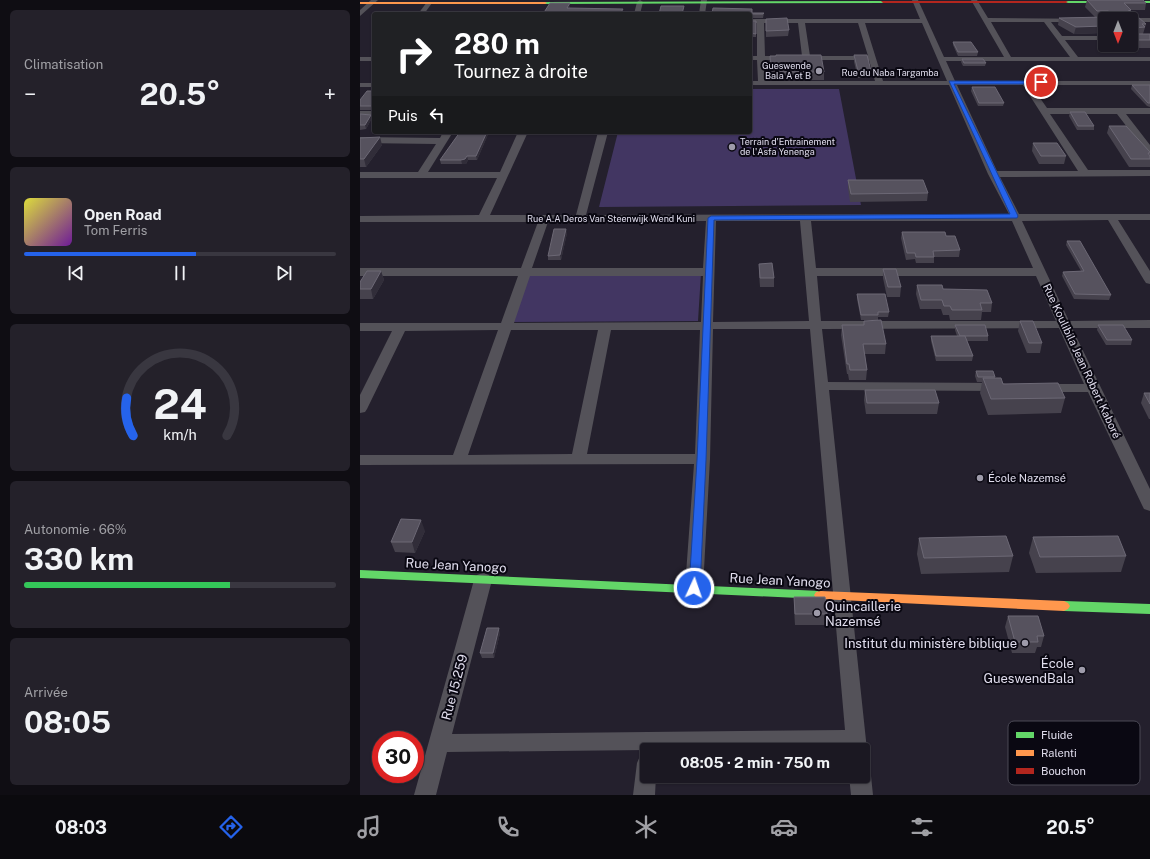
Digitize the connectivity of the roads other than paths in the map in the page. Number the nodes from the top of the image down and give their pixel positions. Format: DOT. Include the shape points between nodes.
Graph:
graph roads {
  1 [pos="373,1"];
  2 [pos="538,1"];
  3 [pos="704,1"];
  4 [pos="915,1"];
  5 [pos="975,1"];
  6 [pos="640,2"];
  7 [pos="1150,2"];
  8 [pos="360,3"];
  9 [pos="429,3"];
  10 [pos="422,12"];
  11 [pos="638,12"];
  12 [pos="702,12"];
  13 [pos="360,14"];
  14 [pos="987,20"];
  15 [pos="1046,20"];
  16 [pos="1098,20"];
  17 [pos="1140,20"];
  18 [pos="1150,20"];
  19 [pos="752,21"];
  20 [pos="760,21"];
  21 [pos="801,21"];
  22 [pos="861,21"];
  23 [pos="924,21"];
  24 [pos="1150,30"];
  25 [pos="1060,38"];
  26 [pos="1098,38"];
  27 [pos="752,58"];
  28 [pos="762,58"];
  29 [pos="806,58"];
  30 [pos="872,58"];
  31 [pos="1075,58"];
  32 [pos="1150,58"];
  33 [pos="942,59"];
  34 [pos="1009,59"];
  35 [pos="360,60"];
  36 [pos="372,60"];
  37 [pos="1025,82"];
  38 [pos="752,83"];
  39 [pos="762,83"];
  40 [pos="880,83"];
  41 [pos="951,83"];
  42 [pos="1150,83"];
  43 [pos="360,85"];
  44 [pos="372,85"];
  45 [pos="1044,110"];
  46 [pos="1119,111"];
  47 [pos="1150,111"];
  48 [pos="360,114"];
  49 [pos="372,114"];
  50 [pos="447,134"];
  51 [pos="522,134"];
  52 [pos="602,134"];
  53 [pos="360,140"];
  54 [pos="1146,140"];
  55 [pos="443,141"];
  56 [pos="1150,151"];
  57 [pos="1084,172"];
  58 [pos="1150,173"];
  59 [pos="422,174"];
  60 [pos="993,174"];
  61 [pos="360,175"];
  62 [pos="502,175"];
  63 [pos="1015,216"];
  64 [pos="805,217"];
  65 [pos="1111,217"];
  66 [pos="1150,217"];
  67 [pos="711,218"];
  68 [pos="360,219"];
  69 [pos="483,219"];
  70 [pos="544,219"];
  71 [pos="580,219"];
  72 [pos="360,272"];
  73 [pos="708,272"];
  74 [pos="811,272"];
  75 [pos="1040,272"];
  76 [pos="525,273"];
  77 [pos="1148,275"];
  78 [pos="1150,324"];
  79 [pos="707,325"];
  80 [pos="1064,325"];
  81 [pos="506,326"];
  82 [pos="605,326"];
  83 [pos="816,326"];
  84 [pos="360,327"];
  85 [pos="400,327"];
  86 [pos="822,386"];
  87 [pos="1014,387"];
  88 [pos="1030,388"];
  89 [pos="1093,388"];
  90 [pos="365,389"];
  91 [pos="360,409"];
  92 [pos="579,459"];
  93 [pos="360,460"];
  94 [pos="459,460"];
  95 [pos="702,460"];
  96 [pos="1148,497"];
  97 [pos="360,574"];
  98 [pos="483,580"];
  99 [pos="694,588"];
  100 [pos="842,597"];
  101 [pos="1150,609"];
  102 [pos="439,743"];
  103 [pos="856,743"];
  104 [pos="640,746"];
  105 [pos="645,783"];
  106 [pos="861,783"];
  107 [pos="424,795"];
  108 [pos="644,795"];
  109 [pos="862,795"];
  1 -- 8 [label="main road"];
  1 -- 9 [label="main road"];
  1 -- 13 [label="street"];
  2 -- 6 [label="main road"];
  2 -- 9 [label="main road"];
  3 -- 4 [label="main road"];
  3 -- 6 [label="main road"];
  3 -- 12 [label="street"];
  4 -- 5 [label="main road"];
  4 -- 23 [label="street, Rue Koulibila Jean Robert Kaboré"];
  5 -- 7 [label="main road"];
  5 -- 14 [label="street"];
  6 -- 11 [label="street"];
  9 -- 10 [label="street"];
  14 -- 15 [label="street"];
  14 -- 34 [label="street"];
  15 -- 16 [label="street"];
  15 -- 25 [label="street"];
  17 -- 18 [label="street"];
  17 -- 24 [label="street"];
  19 -- 20 [label="street"];
  20 -- 21 [label="street"];
  20 -- 28 [label="street"];
  21 -- 22 [label="street"];
  21 -- 29 [label="street"];
  22 -- 23 [label="street"];
  22 -- 30 [label="street"];
  23 -- 33 [label="street, Rue Koulibila Jean Robert Kaboré"];
  25 -- 26 [label="street"];
  25 -- 31 [label="street"];
  27 -- 28 [label="street"];
  28 -- 29 [label="street"];
  28 -- 39 [label="street"];
  29 -- 30 [label="street"];
  30 -- 40 [label="street"];
  31 -- 32 [label="street"];
  31 -- 34 [label="street"];
  33 -- 34 [label="street"];
  33 -- 41 [label="street, Rue Koulibila Jean Robert Kaboré"];
  35 -- 36 [label="street"];
  37 -- 41 [label="street, Rue du Naba Targamba"];
  37 -- 42 [label="street, Rue du Naba Targamba"];
  37 -- 45 [label="street"];
  38 -- 39 [label="street, Rue du Naba Targamba"];
  39 -- 40 [label="street, Rue du Naba Targamba"];
  40 -- 41 [label="street, Rue du Naba Targamba"];
  41 -- 60 [label="street, Rue Koulibila Jean Robert Kaboré"];
  43 -- 44 [label="street"];
  45 -- 46 [label="street"];
  45 -- 57 [label="street"];
  46 -- 47 [label="street"];
  46 -- 54 [label="street"];
  48 -- 49 [label="street"];
  50 -- 55 [label="street"];
  51 -- 62 [label="street"];
  52 -- 71 [label="street"];
  53 -- 55 [label="street"];
  54 -- 56 [label="street"];
  55 -- 59 [label="street"];
  57 -- 58 [label="street"];
  57 -- 60 [label="street"];
  59 -- 61 [label="street"];
  59 -- 62 [label="street"];
  60 -- 63 [label="street, Rue Koulibila Jean Robert Kaboré"];
  62 -- 69 [label="street"];
  63 -- 64 [label="street, Rue A.A Deros Van Steenwijk Wend Kuni"];
  63 -- 65 [label="street, Rue A.A Deros Van Steenwijk Wend Kuni"];
  63 -- 75 [label="street, Rue Koulibila Jean Robert Kaboré"];
  64 -- 67 [label="street, Rue A.A Deros Van Steenwijk Wend Kuni"];
  64 -- 74 [label="street"];
  65 -- 66 [label="street, Rue A.A Deros Van Steenwijk Wend Kuni"];
  65 -- 77 [label="street"];
  67 -- 71 [label="street, Rue A.A Deros Van Steenwijk Wend Kuni"];
  67 -- 73 [label="street"];
  68 -- 69 [label="street, Rue A.A Deros Van Steenwijk Wend Kuni"];
  69 -- 70 [label="street, Rue A.A Deros Van Steenwijk Wend Kuni"];
  70 -- 71 [label="street, Rue A.A Deros Van Steenwijk Wend Kuni"];
  70 -- 76 [label="street"];
  72 -- 76 [label="street"];
  73 -- 76 [label="street"];
  73 -- 79 [label="street"];
  74 -- 75 [label="street"];
  74 -- 83 [label="street"];
  75 -- 80 [label="street, Rue Koulibila Jean Robert Kaboré"];
  76 -- 81 [label="street"];
  78 -- 80 [label="street"];
  79 -- 82 [label="street"];
  79 -- 83 [label="street"];
  79 -- 95 [label="street"];
  80 -- 83 [label="street"];
  80 -- 89 [label="street, Rue Koulibila Jean Robert Kaboré"];
  81 -- 82 [label="street"];
  81 -- 85 [label="street"];
  81 -- 94 [label="street"];
  82 -- 92 [label="street"];
  83 -- 86 [label="street"];
  84 -- 85 [label="street"];
  85 -- 90 [label="street"];
  86 -- 87 [label="street"];
  86 -- 100 [label="street"];
  88 -- 89 [label="street"];
  89 -- 96 [label="street, Rue Koulibila Jean Robert Kaboré"];
  90 -- 91 [label="street"];
  92 -- 94 [label="street"];
  92 -- 95 [label="street"];
  93 -- 94 [label="street"];
  95 -- 99 [label="street"];
  97 -- 98 [label="main road, Rue Jean Yanogo"];
  98 -- 99 [label="main road, Rue Jean Yanogo"];
  98 -- 102 [label="street, Rue 15.259"];
  99 -- 100 [label="main road, Rue Jean Yanogo"];
  100 -- 101 [label="main road, Rue Jean Yanogo"];
  100 -- 103 [label="street"];
  102 -- 104 [label="street"];
  102 -- 107 [label="street, Rue 15.259"];
  105 -- 108 [label="street"];
  106 -- 109 [label="street"];
}
